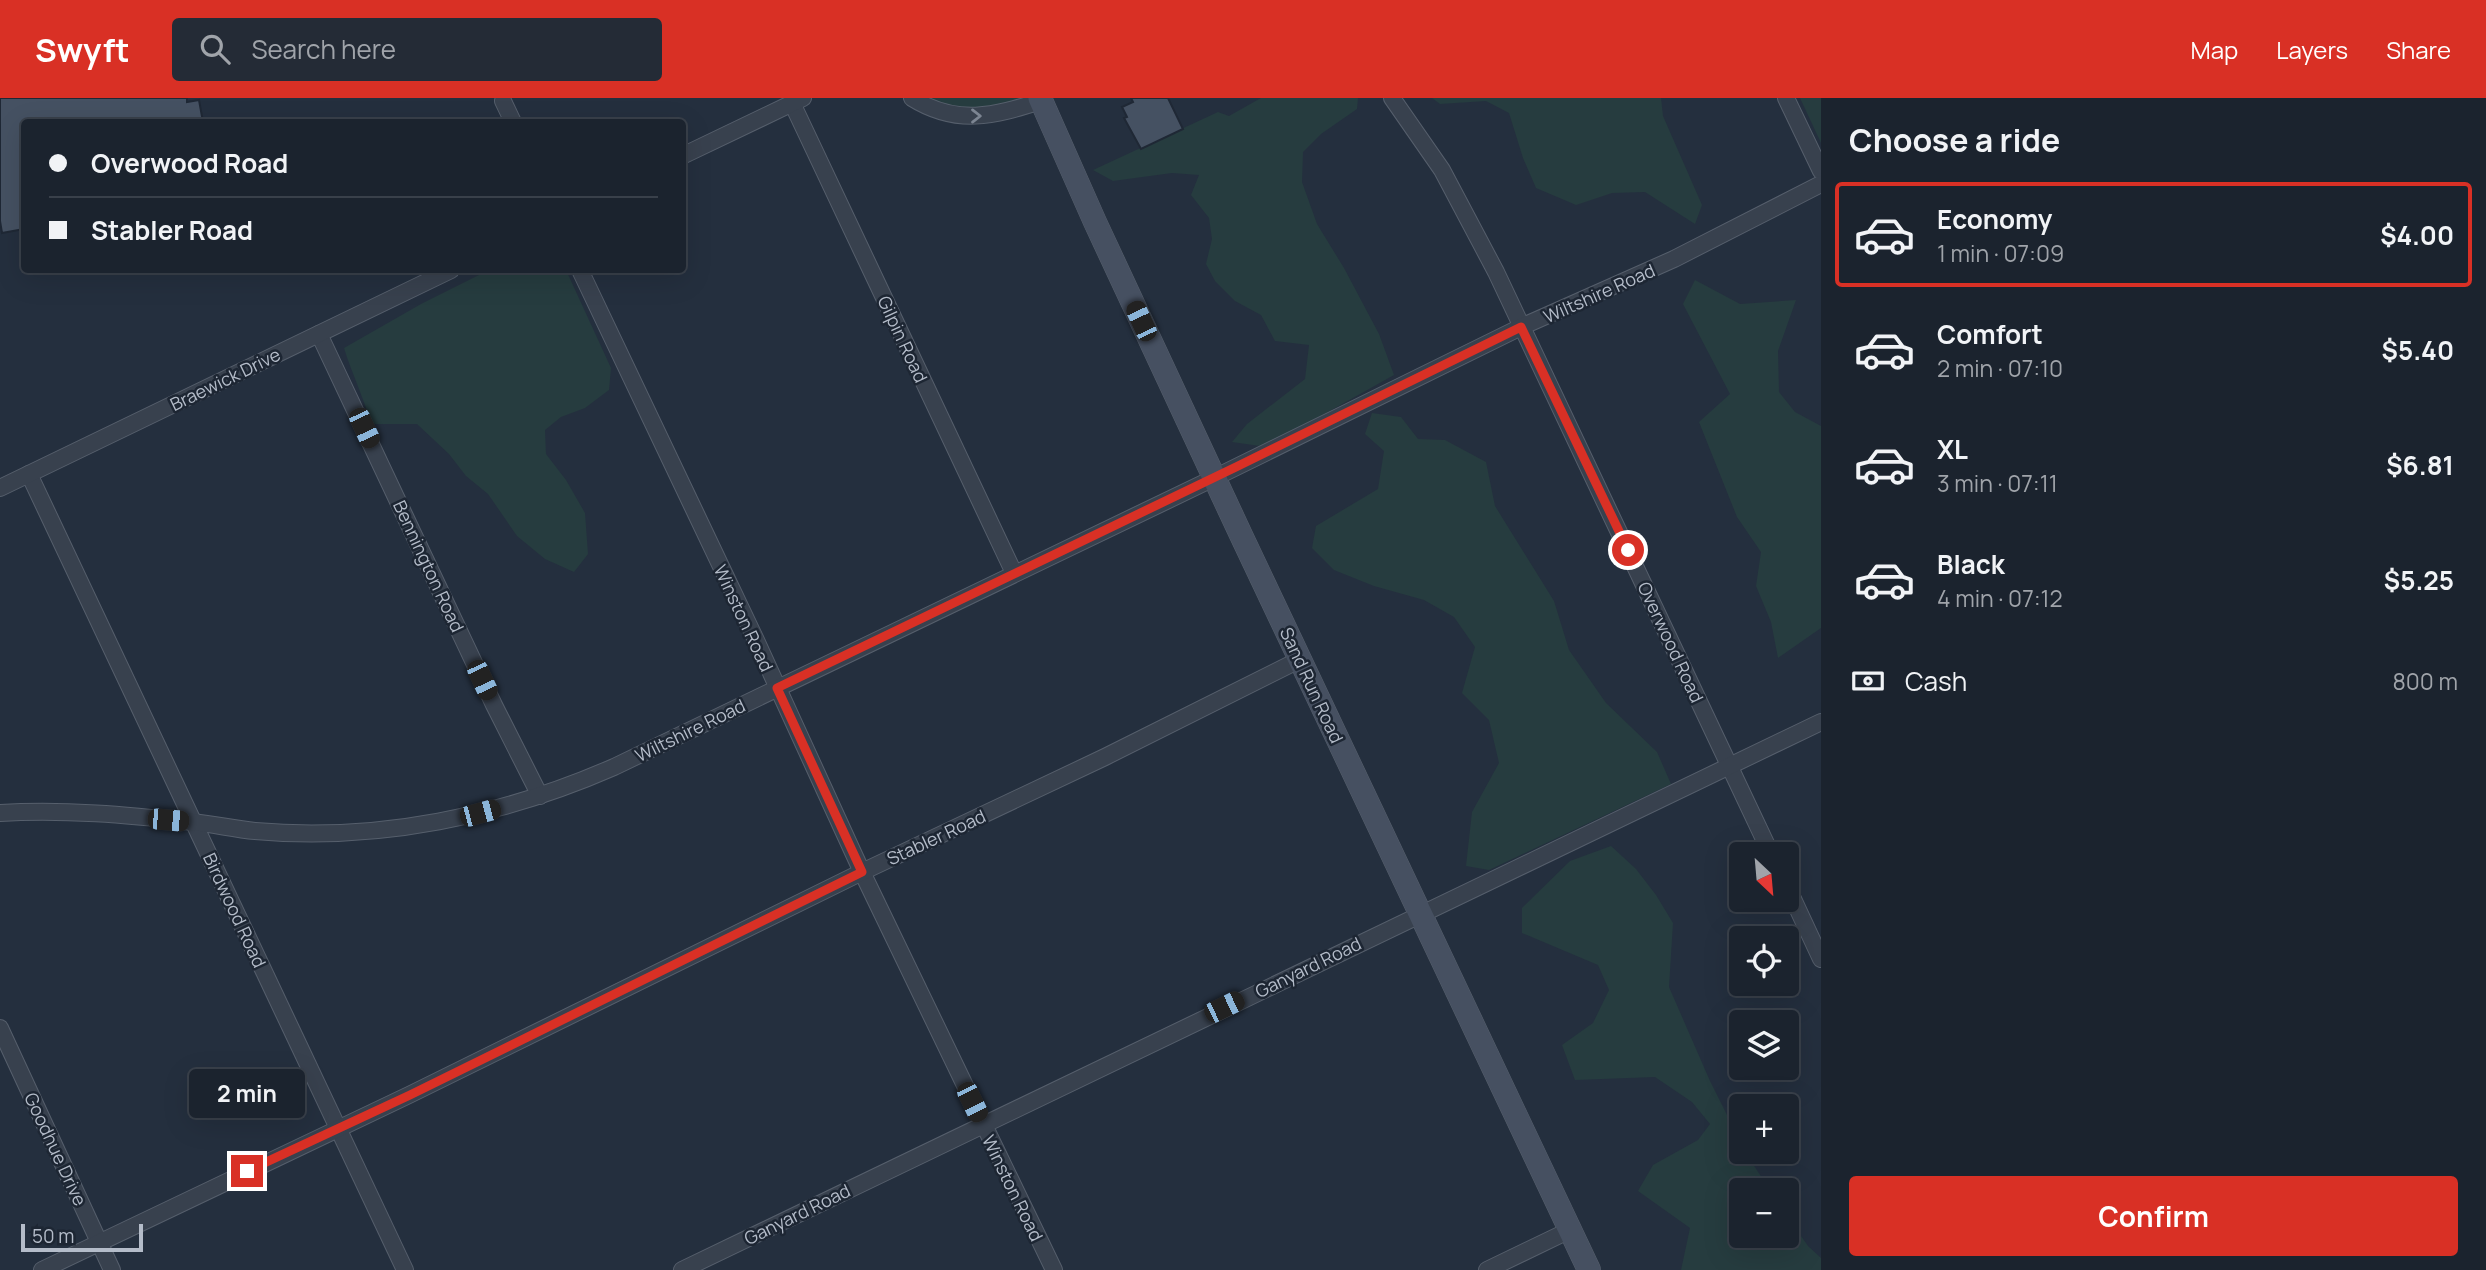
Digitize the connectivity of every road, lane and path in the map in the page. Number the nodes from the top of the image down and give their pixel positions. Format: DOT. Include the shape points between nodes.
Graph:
graph roads {
  1 [pos="912,98"];
  2 [pos="1392,98"];
  3 [pos="1786,98"];
  4 [pos="1040,100"];
  5 [pos="503,101"];
  6 [pos="797,101"];
  7 [pos="512,119"];
  8 [pos="686,154"];
  9 [pos="1821,171"];
  10 [pos="1821,184"];
  11 [pos="445,273"];
  12 [pos="581,273"];
  13 [pos="1521,327"];
  14 [pos="319,334"];
  15 [pos="29,474"];
  16 [pos="1214,478"];
  17 [pos="0,488"];
  18 [pos="1014,573"];
  19 [pos="1301,659"];
  20 [pos="777,688"];
  21 [pos="1821,722"];
  22 [pos="1729,767"];
  23 [pos="540,796"];
  24 [pos="0,813"];
  25 [pos="194,822"];
  26 [pos="1766,842"];
  27 [pos="862,872"];
  28 [pos="1799,912"];
  29 [pos="1420,914"];
  30 [pos="1821,959"];
  31 [pos="0,1028"];
  32 [pos="983,1126"];
  33 [pos="338,1129"];
  34 [pos="1570,1230"];
  35 [pos="99,1242"];
  36 [pos="42,1270"];
  37 [pos="112,1270"];
  38 [pos="405,1270"];
  39 [pos="682,1270"];
  40 [pos="1054,1270"];
  41 [pos="1487,1270"];
  42 [pos="1589,1270"];
  1 -- 4 [label="street, one-way" via="940,112 970,117 1001,114"];
  2 -- 13 [label="street, Overwood Road" via="1442,170"];
  3 -- 9 [label="street"];
  4 -- 16 [label="street, Sand Run Road"];
  5 -- 7 [label="street"];
  6 -- 8 [label="street"];
  6 -- 18 [label="street, Gilpin Road"];
  10 -- 13 [label="street, Wiltshire Road" via="1674,259"];
  11 -- 14 [label="street, Braewick Drive"];
  12 -- 20 [label="street, Winston Road"];
  13 -- 16 [label="street, Wiltshire Road"];
  13 -- 22 [label="street, Overwood Road"];
  14 -- 15 [label="street, Braewick Drive"];
  14 -- 23 [label="street, Bennington Road"];
  15 -- 17 [label="street, Braewick Drive"];
  15 -- 25 [label="street, Birdwood Road"];
  16 -- 18 [label="street, Wiltshire Road"];
  16 -- 19 [label="street, Sand Run Road"];
  18 -- 20 [label="street, Wiltshire Road"];
  19 -- 27 [label="street, Stabler Road"];
  19 -- 29 [label="street, Sand Run Road"];
  20 -- 23 [label="street, Wiltshire Road" via="614,767"];
  20 -- 27 [label="street, Winston Road"];
  21 -- 22 [label="street, Ganyard Road"];
  22 -- 26 [label="street, Overwood Road"];
  22 -- 29 [label="street, Ganyard Road"];
  23 -- 25 [label="street, Wiltshire Road" via="396,828 256,831"];
  24 -- 25 [label="street, Wiltshire Road" via="92,813"];
  25 -- 33 [label="street, Birdwood Road"];
  27 -- 32 [label="street, Winston Road"];
  27 -- 33 [label="street, Stabler Road"];
  28 -- 30 [label="street"];
  29 -- 32 [label="street, Ganyard Road"];
  29 -- 34 [label="street, Sand Run Road"];
  31 -- 35 [label="street, Goodhue Drive"];
  32 -- 39 [label="street, Ganyard Road"];
  32 -- 40 [label="street, Winston Road"];
  33 -- 35 [label="street, Stabler Road"];
  33 -- 38 [label="street, Birdwood Road"];
  34 -- 41 [label="street"];
  34 -- 42 [label="street, Sand Run Road"];
  35 -- 36 [label="street, Stabler Road"];
  35 -- 37 [label="street, Goodhue Drive"];
}
